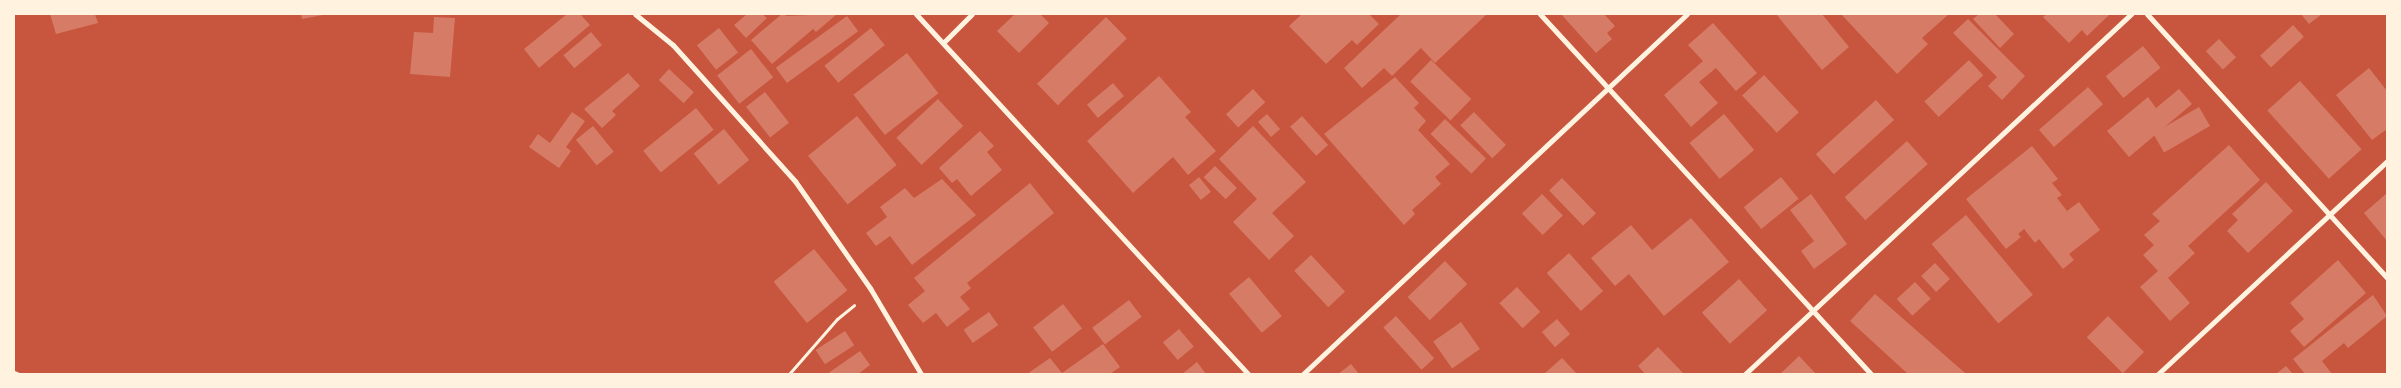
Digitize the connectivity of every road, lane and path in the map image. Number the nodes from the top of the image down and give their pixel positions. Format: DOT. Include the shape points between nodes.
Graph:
graph roads {
  1 [pos="635,14"];
  2 [pos="916,14"];
  3 [pos="972,14"];
  4 [pos="1540,14"];
  5 [pos="1687,14"];
  6 [pos="2131,14"];
  7 [pos="2146,14"];
  8 [pos="943,43"];
  9 [pos="1609,86"];
  10 [pos="2387,162"];
  11 [pos="2329,214"];
  12 [pos="2387,278"];
  13 [pos="870,288"];
  14 [pos="1812,311"];
  15 [pos="14,372"];
  16 [pos="19,374"];
  17 [pos="789,374"];
  18 [pos="922,374"];
  19 [pos="1248,374"];
  20 [pos="1304,374"];
  21 [pos="1745,374"];
  22 [pos="1871,374"];
  23 [pos="2158,374"];
  1 -- 13 [label="street" via="673,45 795,181"];
  2 -- 8 [label="street"];
  3 -- 8 [label="street"];
  4 -- 9 [label="street"];
  5 -- 9 [label="street"];
  6 -- 14 [label="street"];
  7 -- 11 [label="street"];
  8 -- 19 [label="street"];
  9 -- 14 [label="street"];
  9 -- 20 [label="street"];
  10 -- 11 [label="street"];
  11 -- 12 [label="street"];
  11 -- 23 [label="street"];
  13 -- 17 [label="path" via="836,319"];
  13 -- 18 [label="street"];
  14 -- 21 [label="street"];
  14 -- 22 [label="street"];
  15 -- 16 [label="path"];
}
